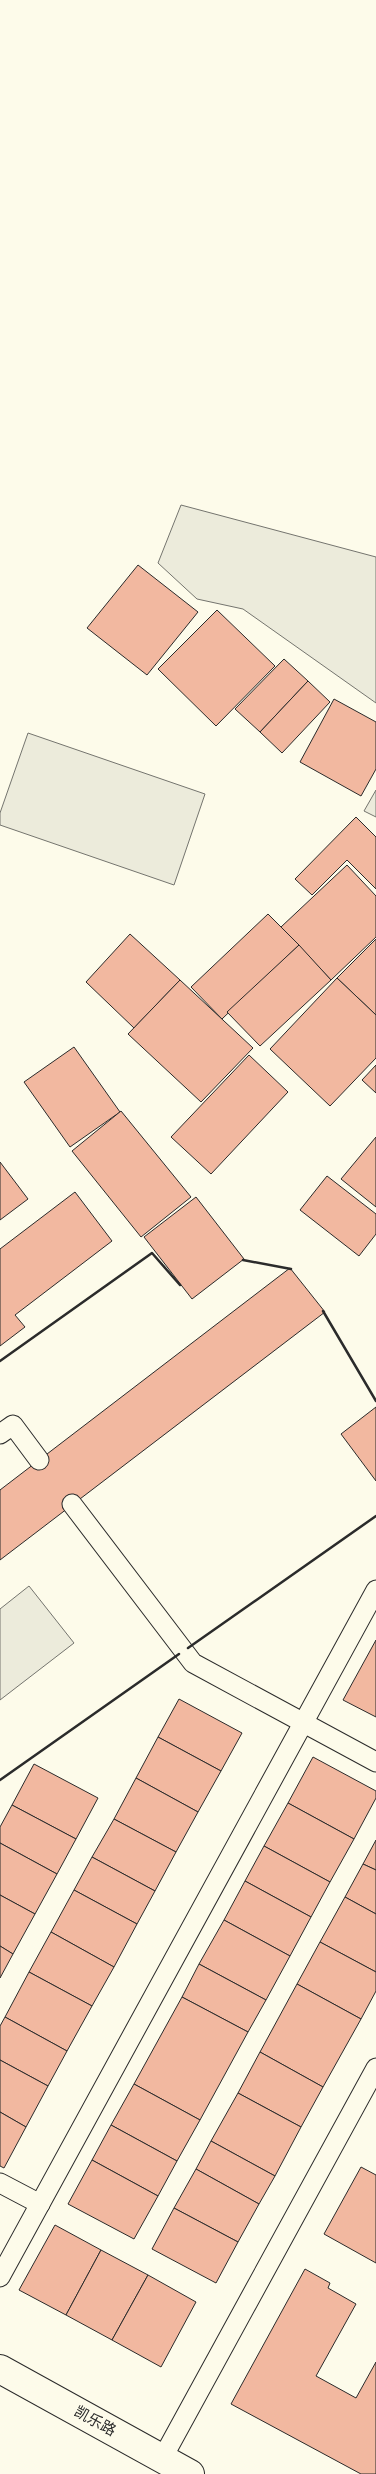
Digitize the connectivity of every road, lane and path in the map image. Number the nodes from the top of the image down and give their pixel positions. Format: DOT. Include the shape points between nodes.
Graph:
graph roads {
  1 [pos="0,1434"];
  2 [pos="38,1460"];
  3 [pos="72,1504"];
  4 [pos="376,1590"];
  5 [pos="303,1723"];
  6 [pos="376,1762"];
  7 [pos="376,2068"];
  8 [pos="0,2182"];
  9 [pos="40,2204"];
  10 [pos="0,2277"];
  11 [pos="0,2369"];
  12 [pos="162,2459"];
  13 [pos="190,2474"];
  1 -- 2 [label="lane" via="13,1425"];
  3 -- 5 [label="lane" via="192,1663"];
  4 -- 5 [label="lane"];
  5 -- 6 [label="lane"];
  5 -- 9 [label="lane"];
  7 -- 12 [label="lane"];
  8 -- 9 [label="lane"];
  9 -- 10 [label="lane"];
  11 -- 12 [label="street, 凯乐路"];
  12 -- 13 [label="street, 凯乐路"];
}
